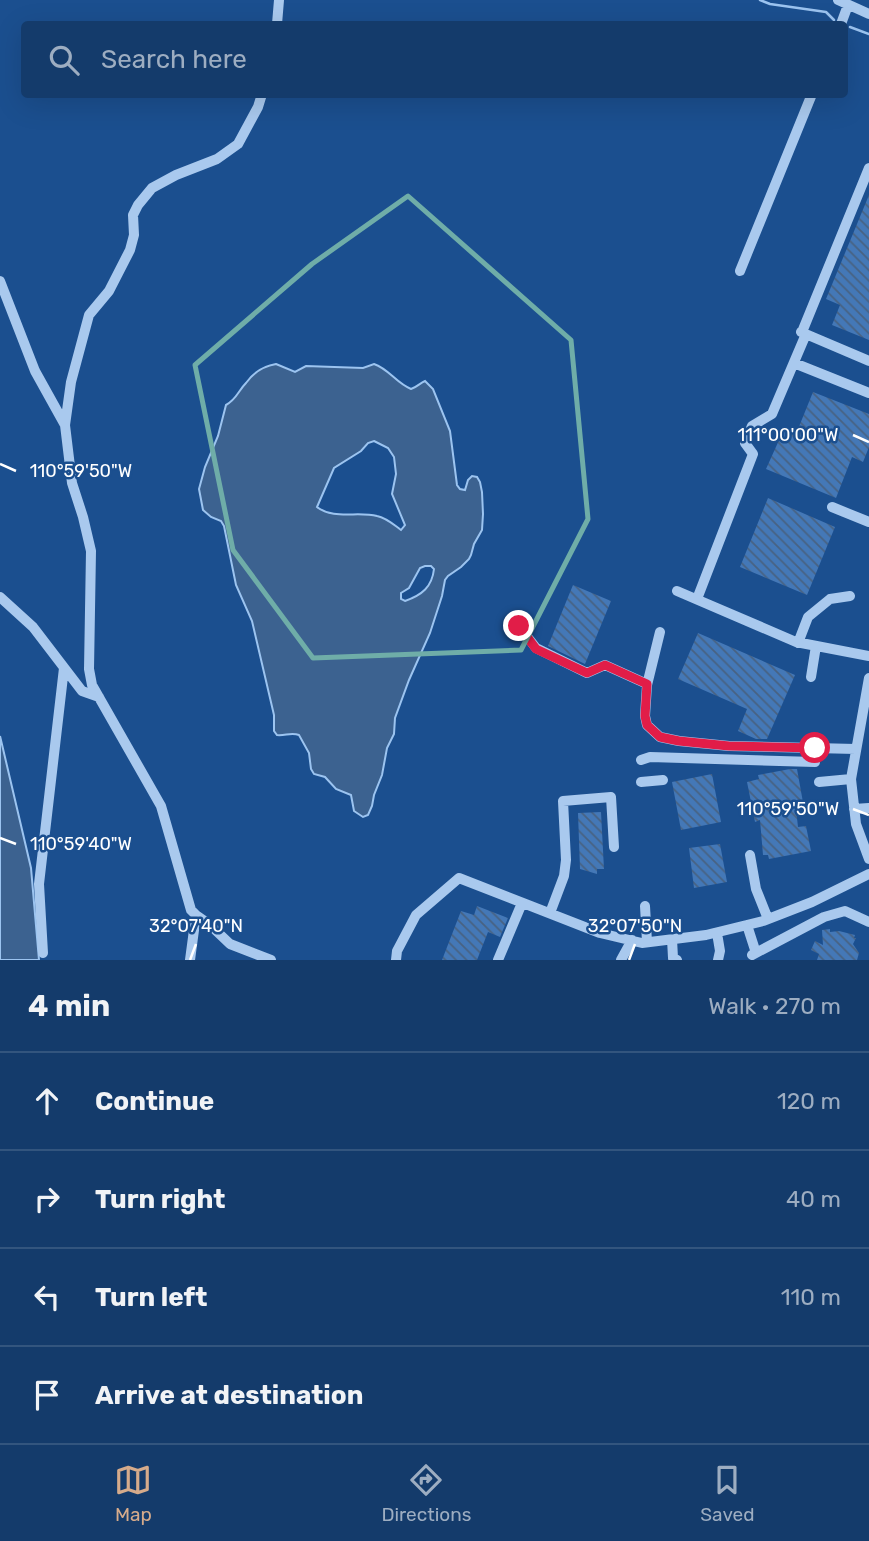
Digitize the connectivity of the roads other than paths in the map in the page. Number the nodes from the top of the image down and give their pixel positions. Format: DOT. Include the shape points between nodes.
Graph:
graph roads {
  1 [pos="279,0"];
  2 [pos="838,0"];
  3 [pos="848,5"];
  4 [pos="869,14"];
  5 [pos="277,21"];
  6 [pos="842,21"];
  7 [pos="261,98"];
  8 [pos="810,98"];
  9 [pos="869,168"];
  10 [pos="740,271"];
  11 [pos="0,281"];
  12 [pos="802,332"];
  13 [pos="869,361"];
  14 [pos="794,363"];
  15 [pos="869,393"];
  16 [pos="65,425"];
  17 [pos="832,507"];
  18 [pos="869,522"];
  19 [pos="677,591"];
  20 [pos="850,596"];
  21 [pos="0,597"];
  22 [pos="697,600"];
  23 [pos="519,626"];
  24 [pos="660,632"];
  25 [pos="798,643"];
  26 [pos="816,646"];
  27 [pos="869,656"];
  28 [pos="64,668"];
  29 [pos="811,677"];
  30 [pos="869,678"];
  31 [pos="647,684"];
  32 [pos="99,697"];
  33 [pos="856,750"];
  34 [pos="641,760"];
  35 [pos="815,762"];
  36 [pos="851,779"];
  37 [pos="663,780"];
  38 [pos="641,782"];
  39 [pos="819,782"];
  40 [pos="854,808"];
  41 [pos="869,808"];
  42 [pos="614,847"];
  43 [pos="750,855"];
  44 [pos="869,859"];
  45 [pos="869,874"];
  46 [pos="522,902"];
  47 [pos="645,905"];
  48 [pos="550,913"];
  49 [pos="196,915"];
  50 [pos="768,919"];
  51 [pos="869,922"];
  52 [pos="747,925"];
  53 [pos="717,933"];
  54 [pos="672,939"];
  55 [pos="632,940"];
  56 [pos="646,942"];
  57 [pos="43,953"];
  58 [pos="673,959"];
  59 [pos="190,960"];
  60 [pos="271,960"];
  61 [pos="396,960"];
  62 [pos="498,960"];
  63 [pos="621,960"];
  64 [pos="718,960"];
  1 -- 5 [label="street"];
  2 -- 3 [label="street"];
  3 -- 4 [label="street"];
  3 -- 6 [label="street"];
  7 -- 16 [label="street" via="238,144 217,159 152,188 138,205 130,250 109,291 89,316"];
  8 -- 10 [label="street"];
  9 -- 12 [label="street"];
  11 -- 16 [label="street" via="35,371"];
  12 -- 13 [label="street"];
  12 -- 14 [label="street"];
  14 -- 15 [label="street"];
  14 -- 22 [label="street" via="772,414 752,426 745,443 754,454"];
  16 -- 32 [label="street" via="72,483 90,551 89,669"];
  17 -- 18 [label="street"];
  19 -- 22 [label="street"];
  20 -- 25 [label="street" via="830,599 808,617"];
  21 -- 28 [label="street" via="33,627"];
  22 -- 25 [label="street"];
  23 -- 31 [label="street" via="536,649 587,673 605,665"];
  24 -- 31 [label="street"];
  25 -- 26 [label="street"];
  26 -- 27 [label="street"];
  26 -- 29 [label="street"];
  28 -- 32 [label="street" via="82,691"];
  28 -- 57 [label="street" via="39,884"];
  30 -- 33 [label="street"];
  31 -- 33 [label="street" via="647,725 665,739"];
  32 -- 49 [label="street" via="161,806"];
  33 -- 36 [label="street"];
  34 -- 35 [label="street"];
  36 -- 39 [label="street"];
  36 -- 40 [label="street"];
  37 -- 38 [label="street"];
  40 -- 41 [label="street"];
  40 -- 44 [label="street"];
  42 -- 48 [label="street" via="611,797 563,801 566,860"];
  43 -- 50 [label="street"];
  45 -- 50 [label="street"];
  46 -- 48 [label="street"];
  46 -- 61 [label="street" via="459,878 416,915"];
  46 -- 62 [label="street"];
  47 -- 56 [label="street"];
  48 -- 55 [label="street"];
  49 -- 59 [label="street"];
  49 -- 60 [label="street" via="230,944"];
  50 -- 52 [label="street"];
  51 -- 52 [label="street" via="845,911 824,917 754,954"];
  52 -- 53 [label="street"];
  53 -- 54 [label="street"];
  53 -- 64 [label="street"];
  54 -- 56 [label="street"];
  54 -- 58 [label="street"];
  55 -- 56 [label="street"];
  55 -- 63 [label="street"];
}
